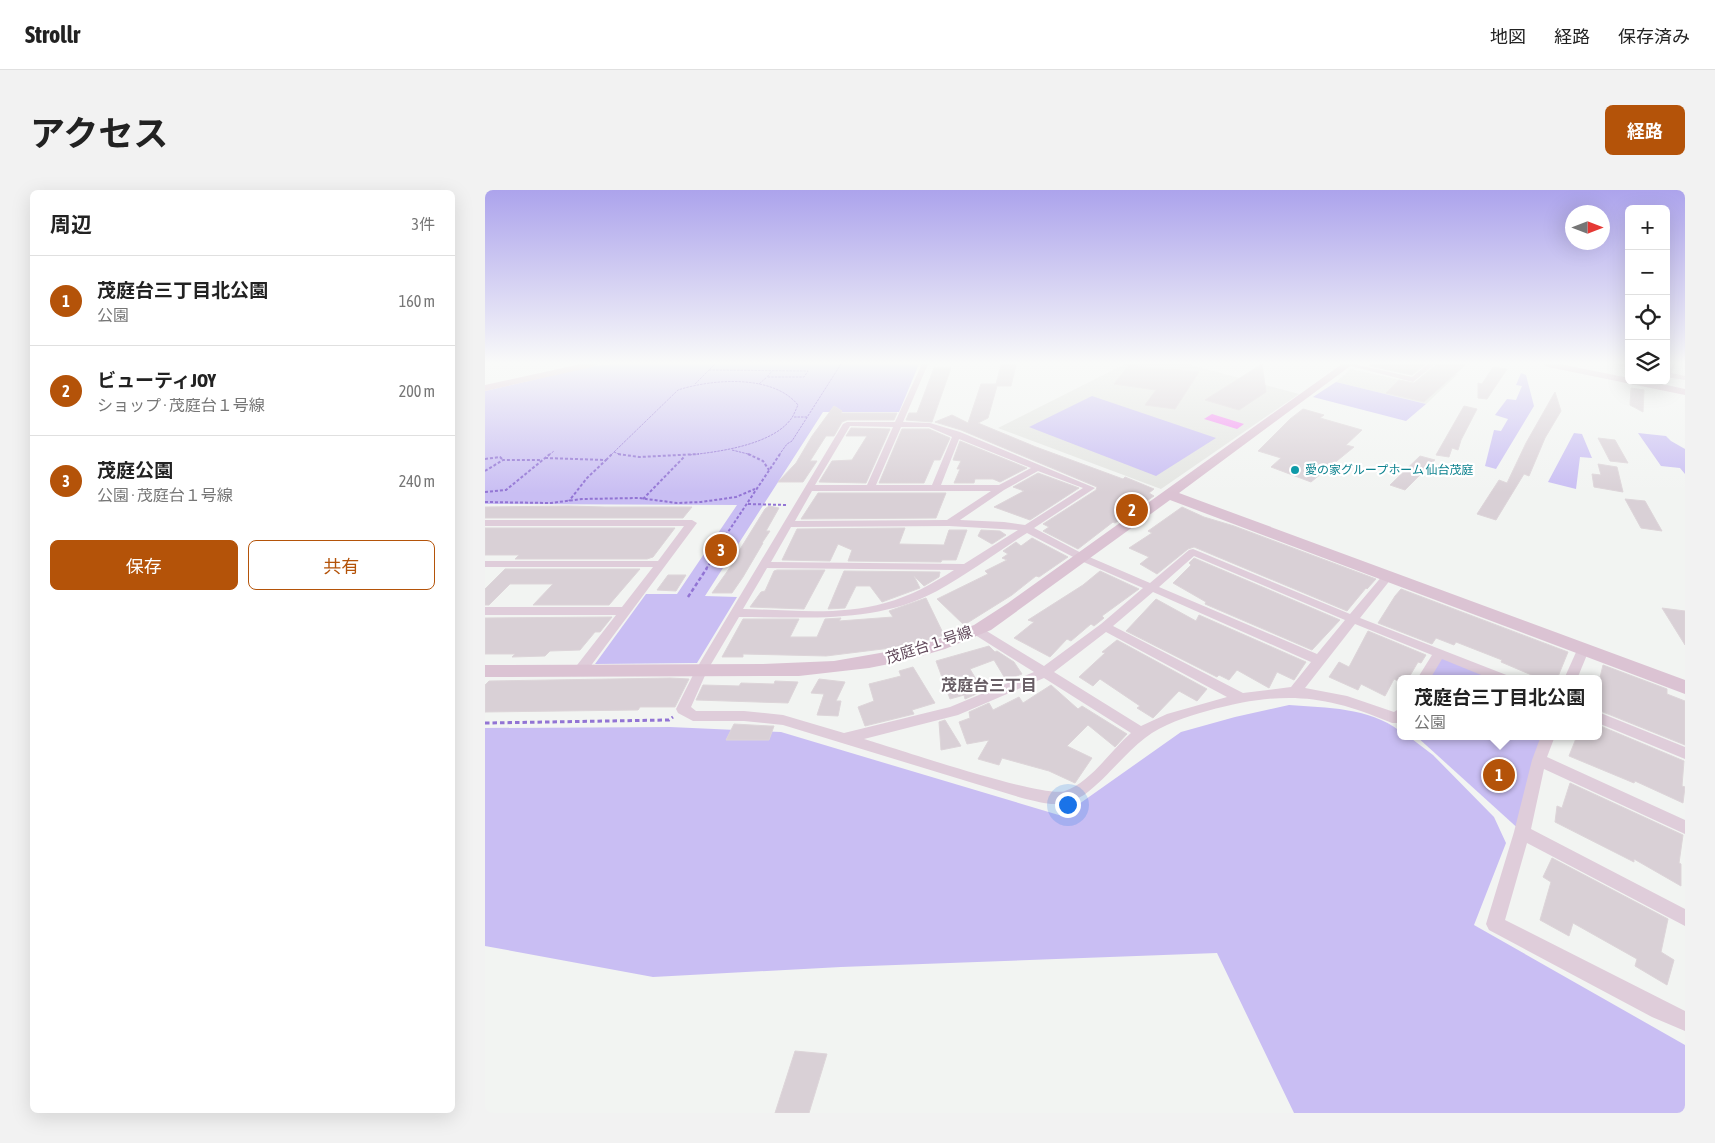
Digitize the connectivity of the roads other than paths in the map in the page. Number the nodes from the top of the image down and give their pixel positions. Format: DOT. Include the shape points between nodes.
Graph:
graph roads {
  1 [pos="907,407"];
  2 [pos="1288,407"];
  3 [pos="900,424"];
  4 [pos="957,434"];
  5 [pos="1037,468"];
  6 [pos="871,487"];
  7 [pos="936,487"];
  8 [pos="808,488"];
  9 [pos="1001,488"];
  10 [pos="1168,494"];
  11 [pos="485,523"];
  12 [pos="949,523"];
  13 [pos="787,524"];
  14 [pos="1025,528"];
  15 [pos="1083,558"];
  16 [pos="485,564"];
  17 [pos="660,564"];
  18 [pos="763,565"];
  19 [pos="964,567"];
  20 [pos="1387,577"];
  21 [pos="1152,586"];
  22 [pos="625,610"];
  23 [pos="485,611"];
  24 [pos="737,613"];
  25 [pos="1352,619"];
  26 [pos="1105,627"];
  27 [pos="977,630"];
  28 [pos="1583,650"];
  29 [pos="1439,654"];
  30 [pos="1319,660"];
  31 [pos="485,671"];
  32 [pos="701,671"];
  33 [pos="579,672"];
  34 [pos="1044,673"];
  35 [pos="1426,675"];
  36 [pos="1494,675"];
  37 [pos="1572,675"];
  38 [pos="1685,687"];
  39 [pos="1295,692"];
  40 [pos="1242,699"];
  41 [pos="1397,719"];
  42 [pos="1602,719"];
  43 [pos="1141,733"];
  44 [pos="846,738"];
  45 [pos="1546,740"];
  46 [pos="1685,754"];
  47 [pos="1539,760"];
  48 [pos="1685,827"];
  49 [pos="1522,832"];
  50 [pos="1685,918"];
  51 [pos="1685,1021"];
  1 -- 3 [label="street"];
  2 -- 10 [label="street, 茂庭台１号線"];
  3 -- 4 [label="street" via="930,425"];
  3 -- 6 [label="street"];
  3 -- 8 [label="street" via="847,424"];
  4 -- 5 [label="street"];
  4 -- 7 [label="street"];
  5 -- 9 [label="street"];
  5 -- 14 [label="street" via="1090,488"];
  6 -- 7 [label="street"];
  6 -- 8 [label="street"];
  7 -- 9 [label="street"];
  8 -- 13 [label="street"];
  9 -- 12 [label="street"];
  10 -- 15 [label="street, 茂庭台１号線"];
  10 -- 20 [label="street"];
  11 -- 17 [label="street" via="692,523"];
  12 -- 13 [label="street"];
  12 -- 14 [label="street"];
  13 -- 18 [label="street"];
  14 -- 15 [label="street"];
  14 -- 19 [label="street"];
  15 -- 21 [label="street"];
  15 -- 27 [label="street, 茂庭台１号線"];
  16 -- 17 [label="street"];
  17 -- 22 [label="street"];
  18 -- 19 [label="street"];
  18 -- 24 [label="street"];
  19 -- 24 [label="street" via="934,588 909,600 873,610"];
  20 -- 25 [label="street"];
  20 -- 28 [label="street"];
  21 -- 25 [label="street" via="1193,552"];
  21 -- 26 [label="street"];
  21 -- 30 [label="street"];
  22 -- 23 [label="street"];
  22 -- 33 [label="street"];
  24 -- 32 [label="street"];
  25 -- 29 [label="street"];
  25 -- 30 [label="street"];
  26 -- 34 [label="street"];
  26 -- 40 [label="street"];
  27 -- 32 [label="street, 茂庭台１号線" via="900,656 857,665 799,671"];
  27 -- 34 [label="street"];
  28 -- 37 [label="street"];
  28 -- 38 [label="street"];
  29 -- 35 [label="street"];
  29 -- 36 [label="street"];
  30 -- 39 [label="street"];
  31 -- 33 [label="street, 茂庭台１号線"];
  32 -- 33 [label="street, 茂庭台１号線"];
  32 -- 44 [label="street" via="683,709 693,716 783,720"];
  34 -- 43 [label="street"];
  34 -- 44 [label="street" via="953,711"];
  39 -- 40 [label="street"];
  39 -- 41 [label="street" via="1356,703"];
  40 -- 43 [label="street" via="1165,720"];
  42 -- 46 [label="street"];
  43 -- 44 [label="street" via="1080,791 1057,799 1022,792"];
  45 -- 47 [label="street"];
  47 -- 48 [label="street"];
  47 -- 49 [label="street"];
  49 -- 50 [label="street"];
  49 -- 51 [label="street" via="1495,924"];
}
